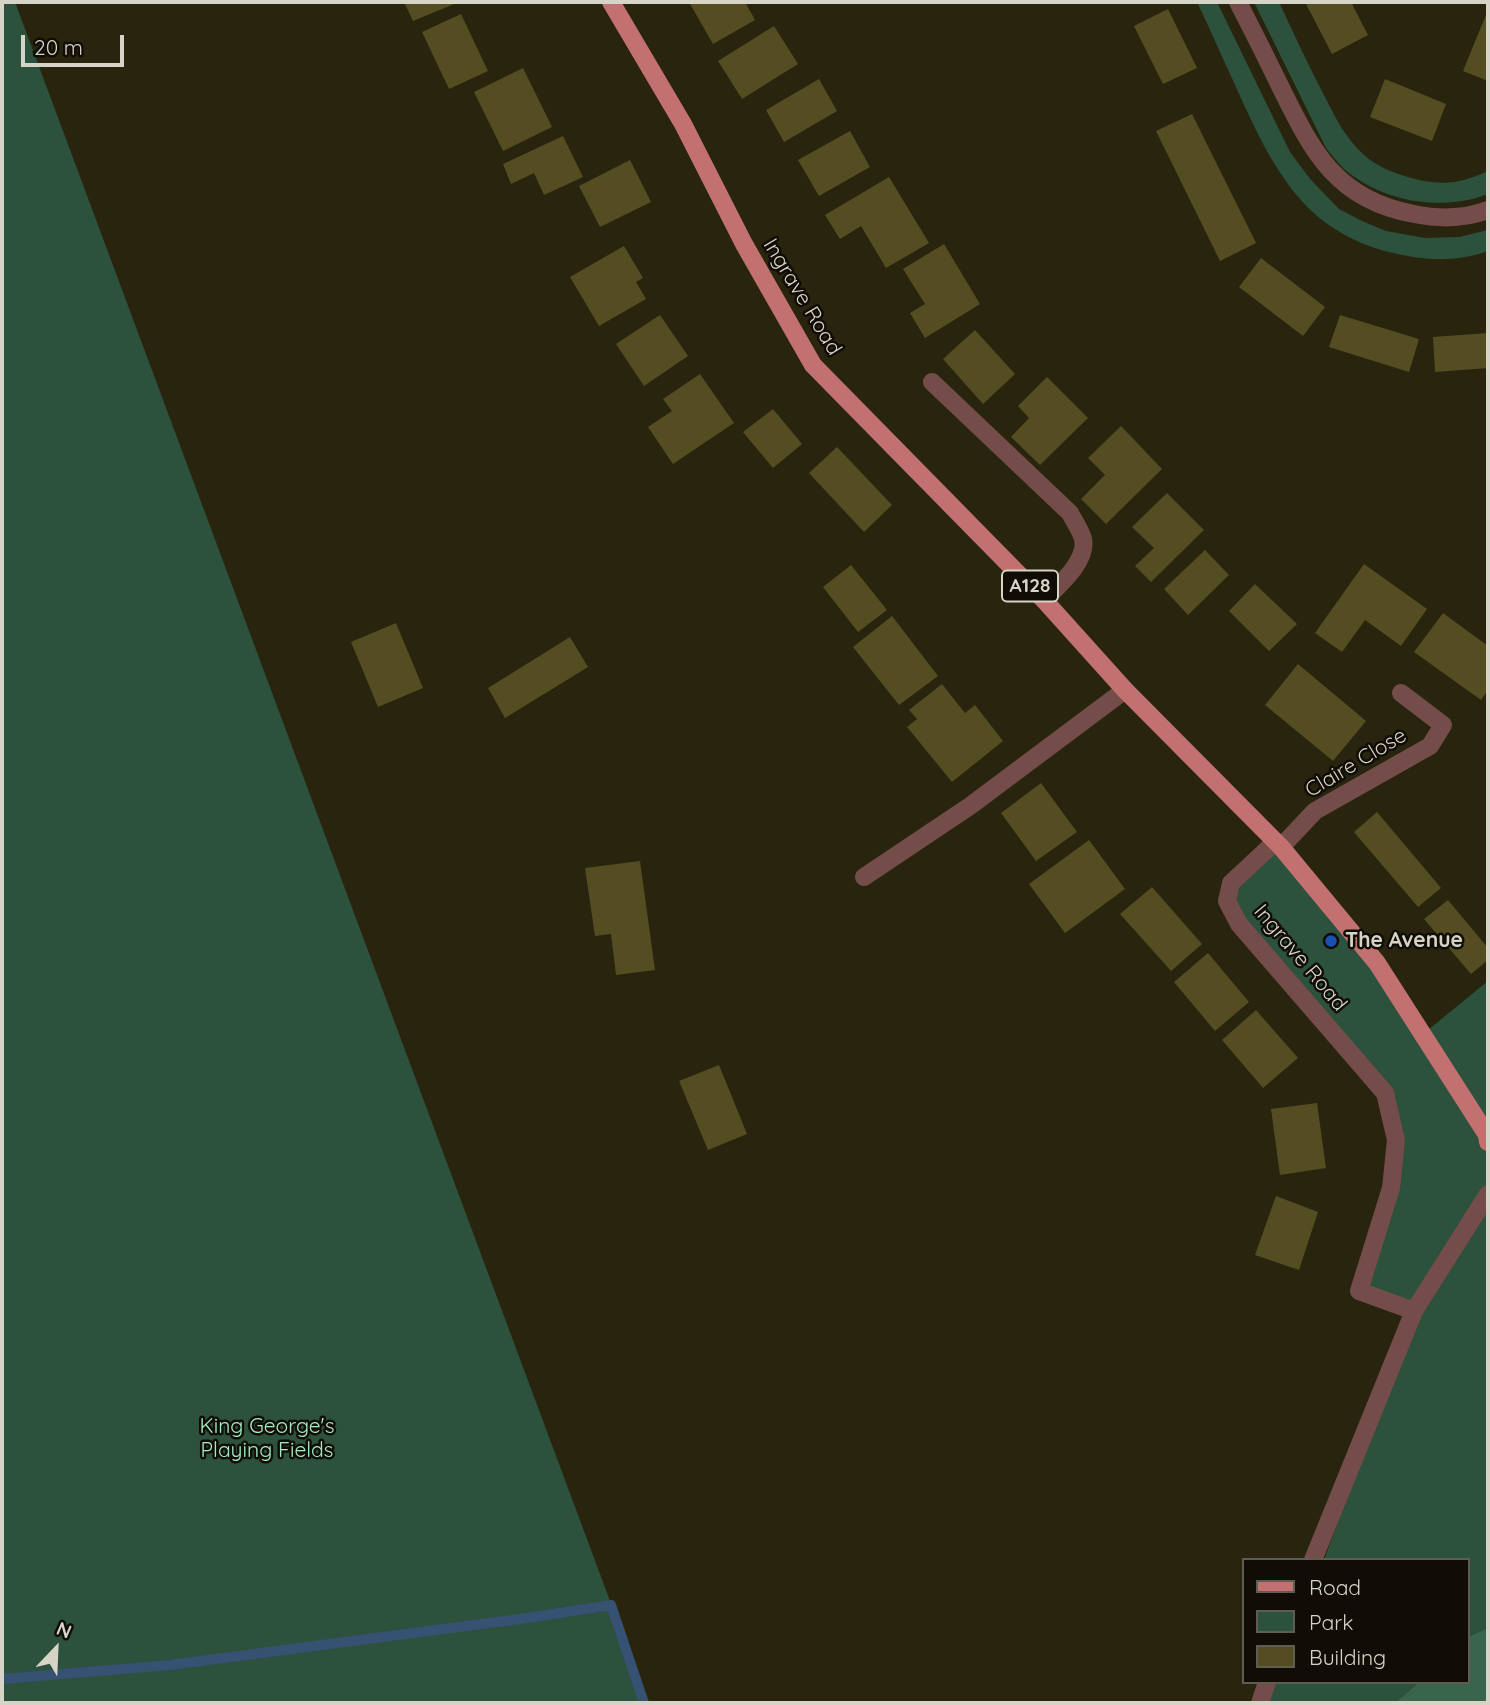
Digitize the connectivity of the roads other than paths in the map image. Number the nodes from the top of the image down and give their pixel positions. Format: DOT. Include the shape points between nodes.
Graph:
graph roads {
  1 [pos="611,2"];
  2 [pos="1238,2"];
  3 [pos="1488,210"];
  4 [pos="932,382"];
  5 [pos="1044,600"];
  6 [pos="1125,690"];
  7 [pos="1401,693"];
  8 [pos="1278,845"];
  9 [pos="864,877"];
  10 [pos="1488,1142"];
  11 [pos="1488,1194"];
  12 [pos="1414,1311"];
  13 [pos="1314,1558"];
  14 [pos="1266,1684"];
  15 [pos="1260,1703"];
  1 -- 5 [label="main road, Ingrave Road / A128" via="683,124 813,365"];
  2 -- 3 [label="street" via="1312,148 1343,183 1394,211 1450,218"];
  4 -- 5 [label="street" via="1070,513 1083,539 1082,554 1075,568"];
  5 -- 6 [label="main road, Ingrave Road / A128"];
  6 -- 8 [label="main road, Ingrave Road / A128"];
  6 -- 9 [label="street" via="970,806"];
  7 -- 8 [label="street, Claire Close" via="1443,725 1430,746 1315,811"];
  8 -- 10 [label="main road, Ingrave Road / A128" via="1377,963"];
  8 -- 12 [label="street, Ingrave Road" via="1231,883 1227,901 1239,924 1385,1093 1395,1140 1391,1188 1359,1292"];
  11 -- 12 [label="street"];
  12 -- 13 [label="street"];
  14 -- 15 [label="street"];
}
